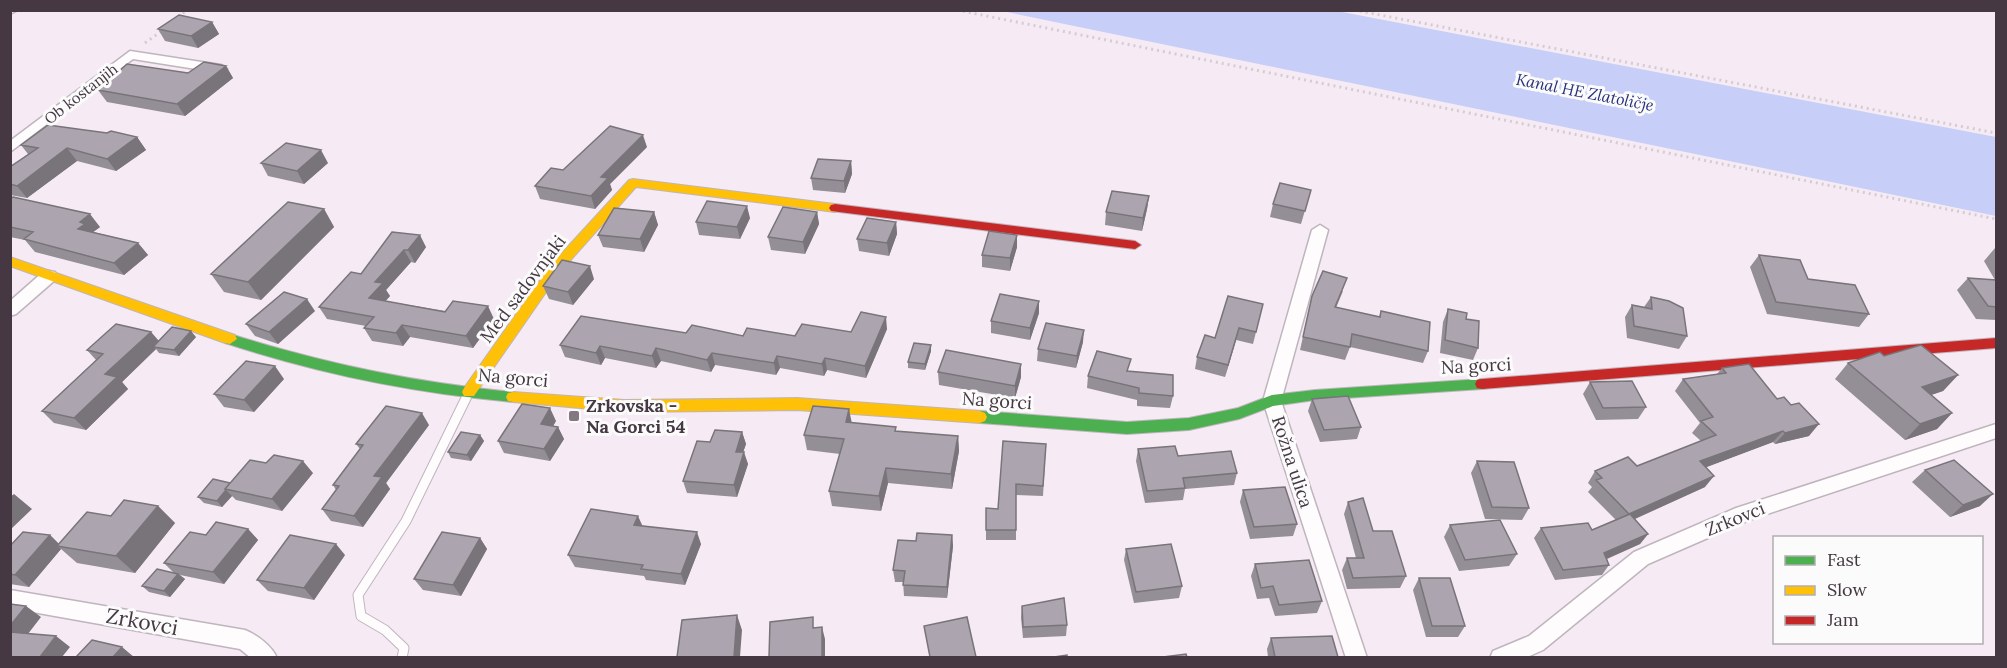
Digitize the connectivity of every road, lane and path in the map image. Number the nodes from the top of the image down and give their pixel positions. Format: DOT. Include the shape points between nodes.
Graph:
graph roads {
  1 [pos="187,10"];
  2 [pos="957,10"];
  3 [pos="1354,10"];
  4 [pos="130,55"];
  5 [pos="228,70"];
  6 [pos="1996,133"];
  7 [pos="10,148"];
  8 [pos="1996,219"];
  9 [pos="1320,230"];
  10 [pos="1135,245"];
  11 [pos="10,261"];
  12 [pos="49,276"];
  13 [pos="10,310"];
  14 [pos="1996,343"];
  15 [pos="469,392"];
  16 [pos="1272,401"];
  17 [pos="1996,431"];
  18 [pos="10,599"];
  19 [pos="267,657"];
  20 [pos="402,657"];
  21 [pos="1357,657"];
  22 [pos="1500,657"];
  1 -- 4 [label="path"];
  2 -- 8 [label="path"];
  3 -- 6 [label="path"];
  4 -- 5 [label="street, Ob kostanjih"];
  4 -- 7 [label="street, Ob kostanjih"];
  9 -- 16 [label="street, Rožna ulica"];
  10 -- 15 [label="street, Med sadovnjaki" via="633,183 555,269"];
  11 -- 12 [label="street, Na gorci"];
  12 -- 13 [label="street"];
  12 -- 15 [label="street, Na gorci" via="279,356 367,378"];
  14 -- 16 [label="street, Na gorci" via="1563,379 1384,389"];
  15 -- 16 [label="street, Na gorci" via="668,407 797,404 1127,428 1189,424"];
  15 -- 20 [label="lane" via="406,521 358,595 361,616 385,630 404,648"];
  16 -- 21 [label="street, Rožna ulica"];
  17 -- 22 [label="street, Zrkovci" via="1743,514 1641,558 1536,642"];
  18 -- 19 [label="street, Zrkovci" via="245,640"];
}
